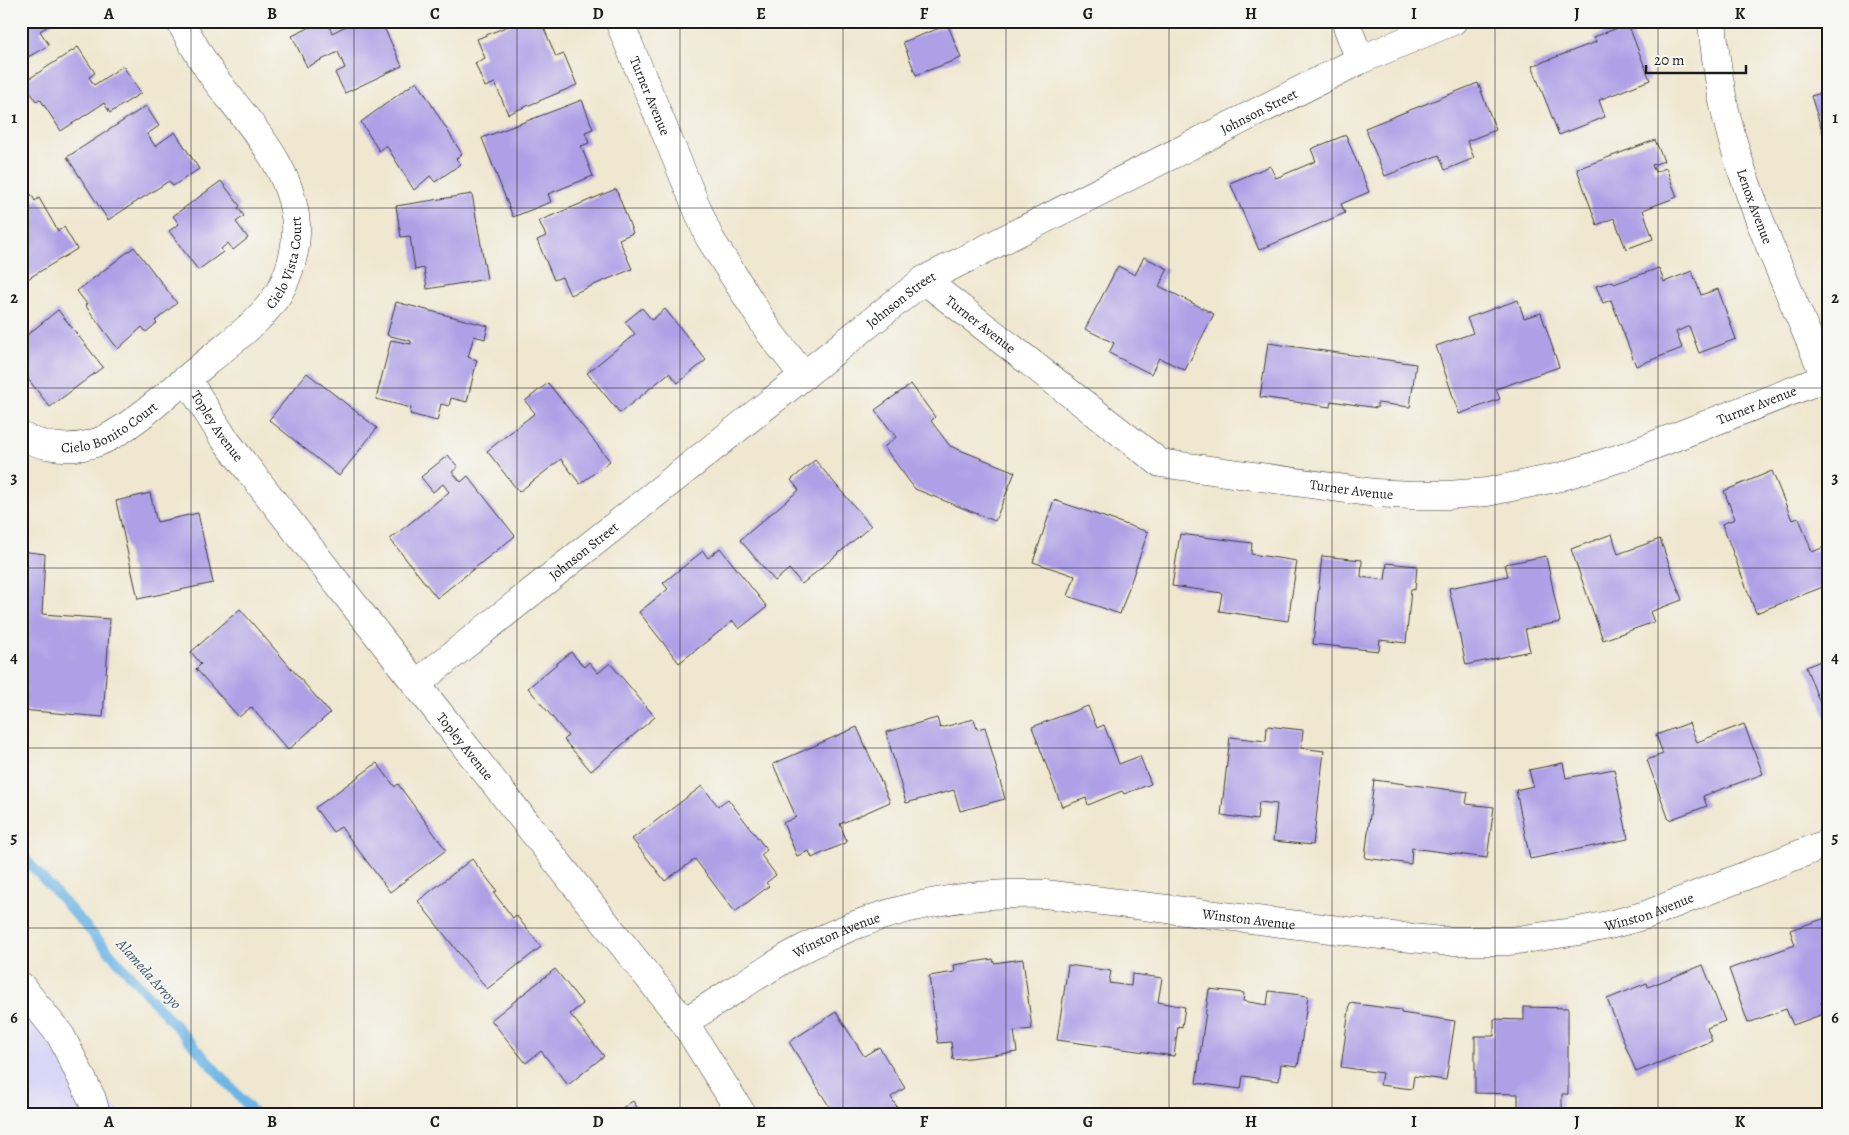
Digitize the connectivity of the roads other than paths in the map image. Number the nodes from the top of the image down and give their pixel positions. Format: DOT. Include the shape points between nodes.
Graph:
graph roads {
  1 [pos="180,21"];
  2 [pos="619,21"];
  3 [pos="1345,21"];
  4 [pos="1453,21"];
  5 [pos="1712,21"];
  6 [pos="1360,60"];
  7 [pos="924,280"];
  8 [pos="804,376"];
  9 [pos="187,379"];
  10 [pos="1826,381"];
  11 [pos="21,436"];
  12 [pos="416,684"];
  13 [pos="1828,843"];
  14 [pos="21,986"];
  15 [pos="684,1022"];
  16 [pos="96,1114"];
  17 [pos="742,1114"];
  1 -- 9 [label="street, Cielo Vista Court" via="214,77 276,161 290,192 296,227 291,263 278,294 256,320"];
  2 -- 8 [label="street, Turner Avenue" via="709,237 770,333"];
  3 -- 6 [label="street"];
  4 -- 6 [label="street, Johnson Street"];
  5 -- 10 [label="street, Lenox Avenue" via="1719,84 1736,154"];
  6 -- 7 [label="street, Johnson Street"];
  7 -- 8 [label="street, Johnson Street"];
  7 -- 10 [label="street, Turner Avenue" via="1160,463 1375,493 1477,492 1560,477 1629,456"];
  8 -- 12 [label="street, Johnson Street"];
  9 -- 11 [label="street, Cielo Bonito Court" via="126,427 97,442 64,448"];
  9 -- 12 [label="street, Topley Avenue" via="223,438"];
  12 -- 15 [label="street, Topley Avenue"];
  13 -- 15 [label="street, Winston Avenue" via="1646,915 1579,931 1510,941 1407,938 1045,894 954,898 882,916 824,939 797,952"];
  14 -- 16 [label="street" via="61,1036"];
  15 -- 17 [label="street, Topley Avenue"];
}
